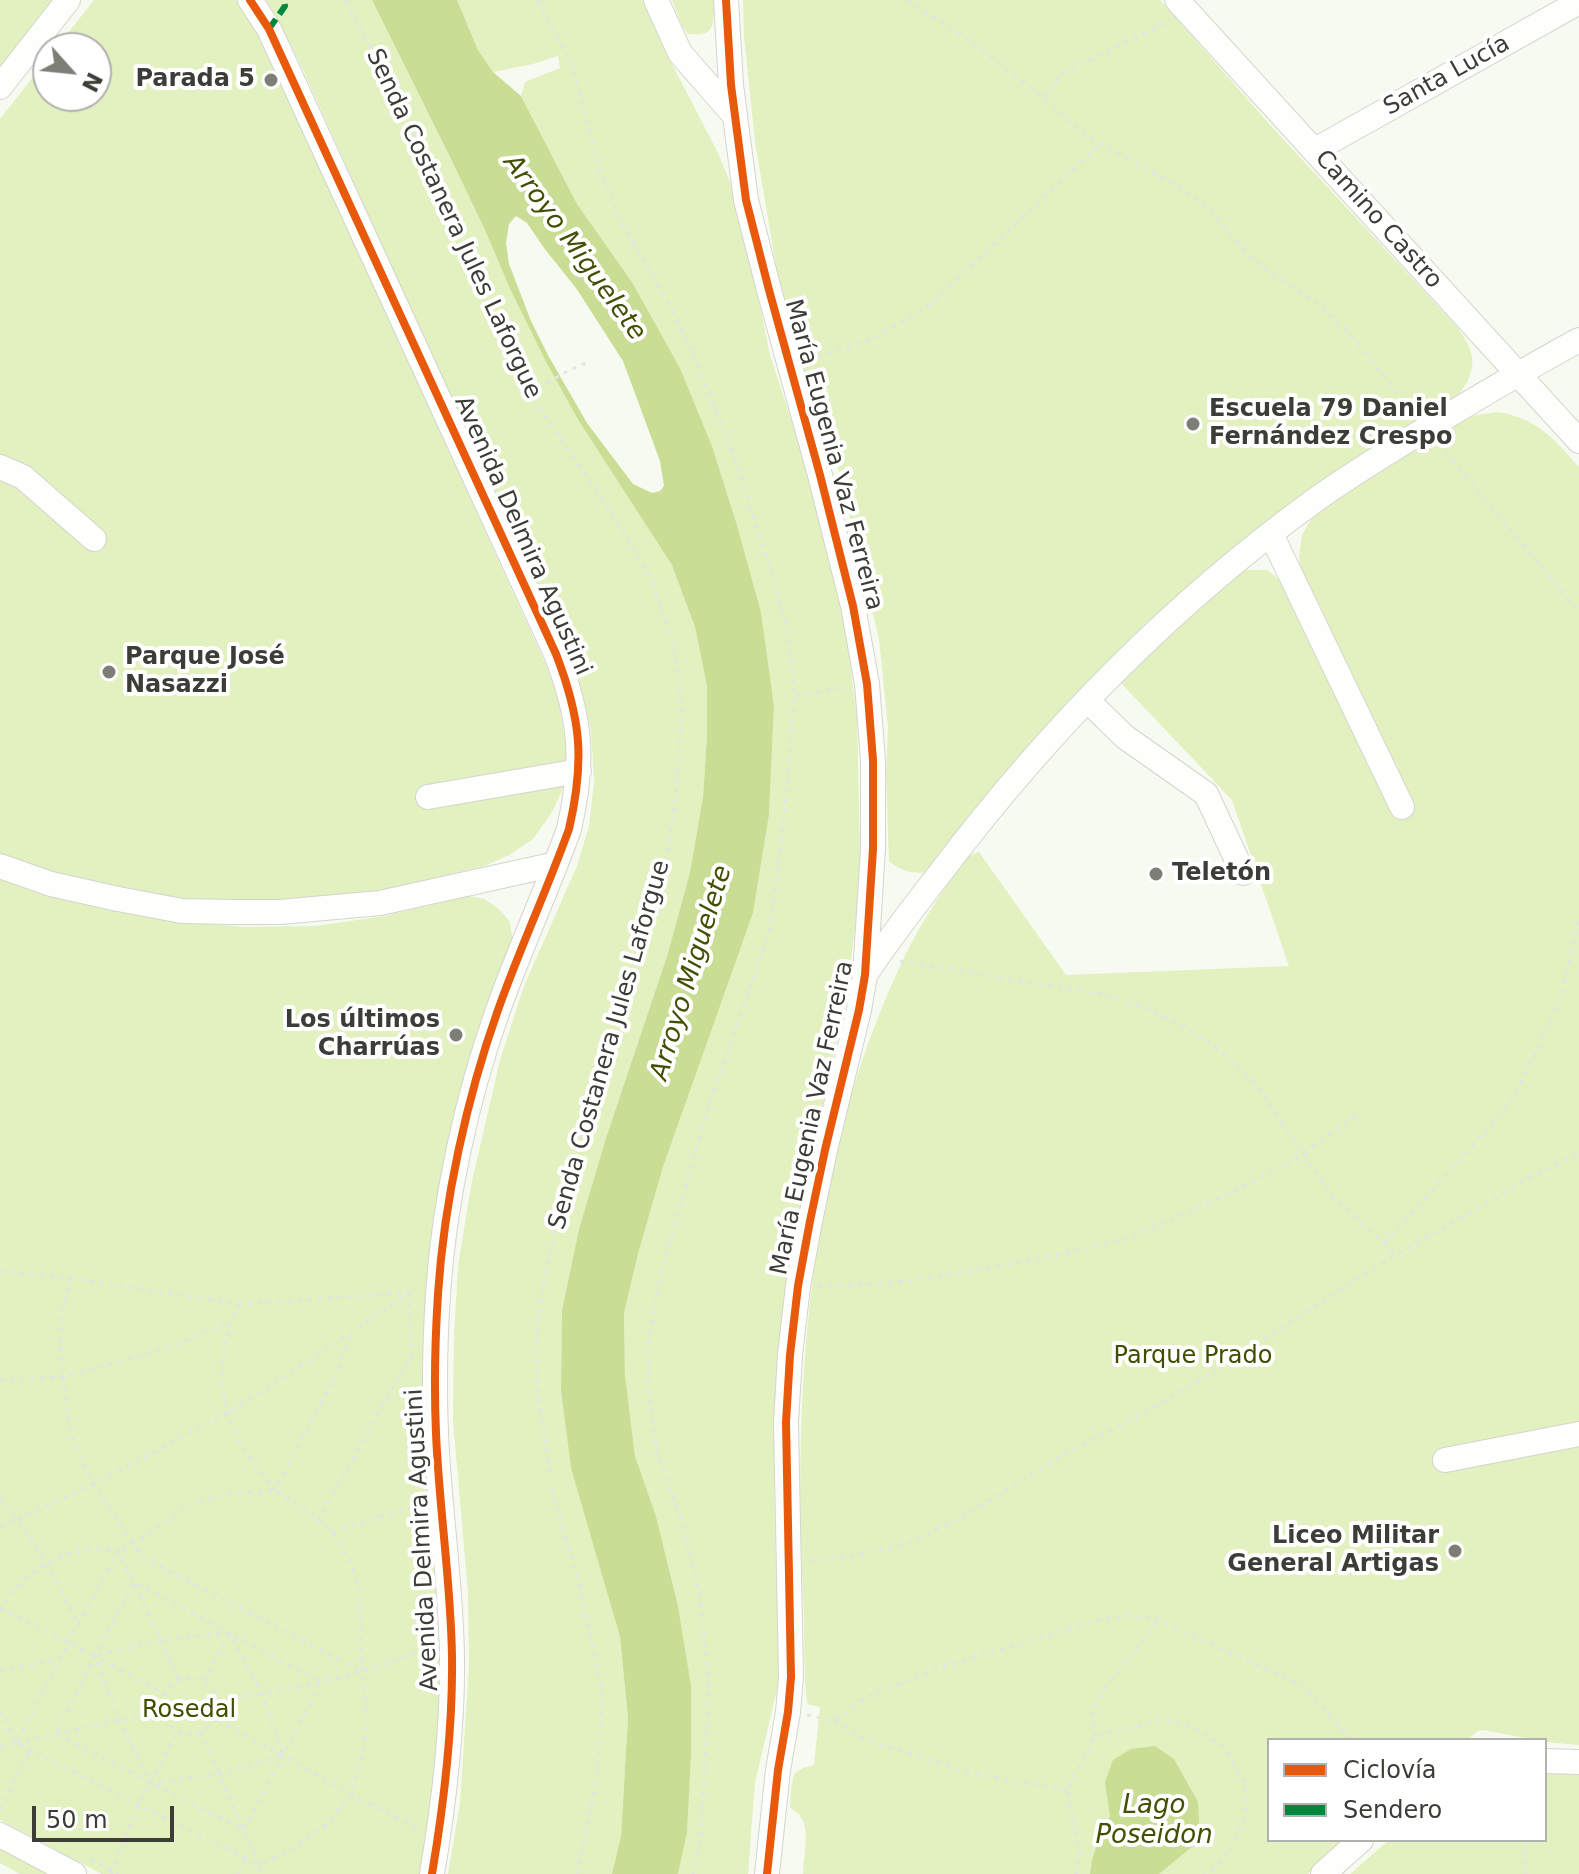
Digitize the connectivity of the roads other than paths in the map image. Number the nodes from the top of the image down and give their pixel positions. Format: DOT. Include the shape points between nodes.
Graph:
graph roads {
  1 [pos="68,0"];
  2 [pos="250,0"];
  3 [pos="656,0"];
  4 [pos="726,0"];
  5 [pos="1579,2"];
  6 [pos="1182,6"];
  7 [pos="0,87"];
  8 [pos="734,115"];
  9 [pos="1315,150"];
  10 [pos="1579,340"];
  11 [pos="1518,373"];
  12 [pos="1579,441"];
  13 [pos="0,467"];
  14 [pos="1271,534"];
  15 [pos="94,539"];
  16 [pos="1087,700"];
  17 [pos="579,771"];
  18 [pos="428,797"];
  19 [pos="1402,807"];
  20 [pos="556,864"];
  21 [pos="0,866"];
  22 [pos="1243,873"];
  23 [pos="871,966"];
  24 [pos="1579,1434"];
  25 [pos="1445,1460"];
  26 [pos="1547,1761"];
  27 [pos="1579,1762"];
  28 [pos="0,1835"];
  29 [pos="1359,1842"];
  30 [pos="74,1874"];
  31 [pos="432,1874"];
  32 [pos="767,1874"];
  33 [pos="1323,1874"];
  1 -- 7 [label="street"];
  2 -- 17 [label="street, Avenida Delmira Agustini" via="269,29 556,654 576,716"];
  3 -- 8 [label="street" via="680,53"];
  4 -- 8 [label="street, María Eugenia Vaz Ferreira"];
  5 -- 9 [label="street, Santa Lucía"];
  6 -- 9 [label="street, Camino Castro"];
  8 -- 23 [label="street, María Eugenia Vaz Ferreira" via="746,200 853,606 867,684 873,760"];
  9 -- 11 [label="street, Camino Castro"];
  10 -- 11 [label="street"];
  11 -- 12 [label="street, Camino Castro"];
  11 -- 14 [label="street" via="1360,469"];
  13 -- 15 [label="street" via="23,477"];
  14 -- 16 [label="street" via="1181,609"];
  14 -- 19 [label="street"];
  16 -- 22 [label="street" via="1125,737 1206,794"];
  16 -- 23 [label="street" via="978,823"];
  17 -- 18 [label="street"];
  17 -- 20 [label="street, Avenida Delmira Agustini" via="569,829"];
  20 -- 21 [label="street" via="380,903 233,912 182,911 118,899"];
  20 -- 31 [label="street, Avenida Delmira Agustini" via="497,1011 457,1161 446,1226 435,1369 452,1644 451,1718"];
  23 -- 32 [label="street, María Eugenia Vaz Ferreira" via="825,1150 790,1355 786,1422 791,1677"];
  24 -- 25 [label="street"];
  26 -- 27 [label="street"];
  28 -- 30 [label="street"];
  29 -- 33 [label="street"];
}
